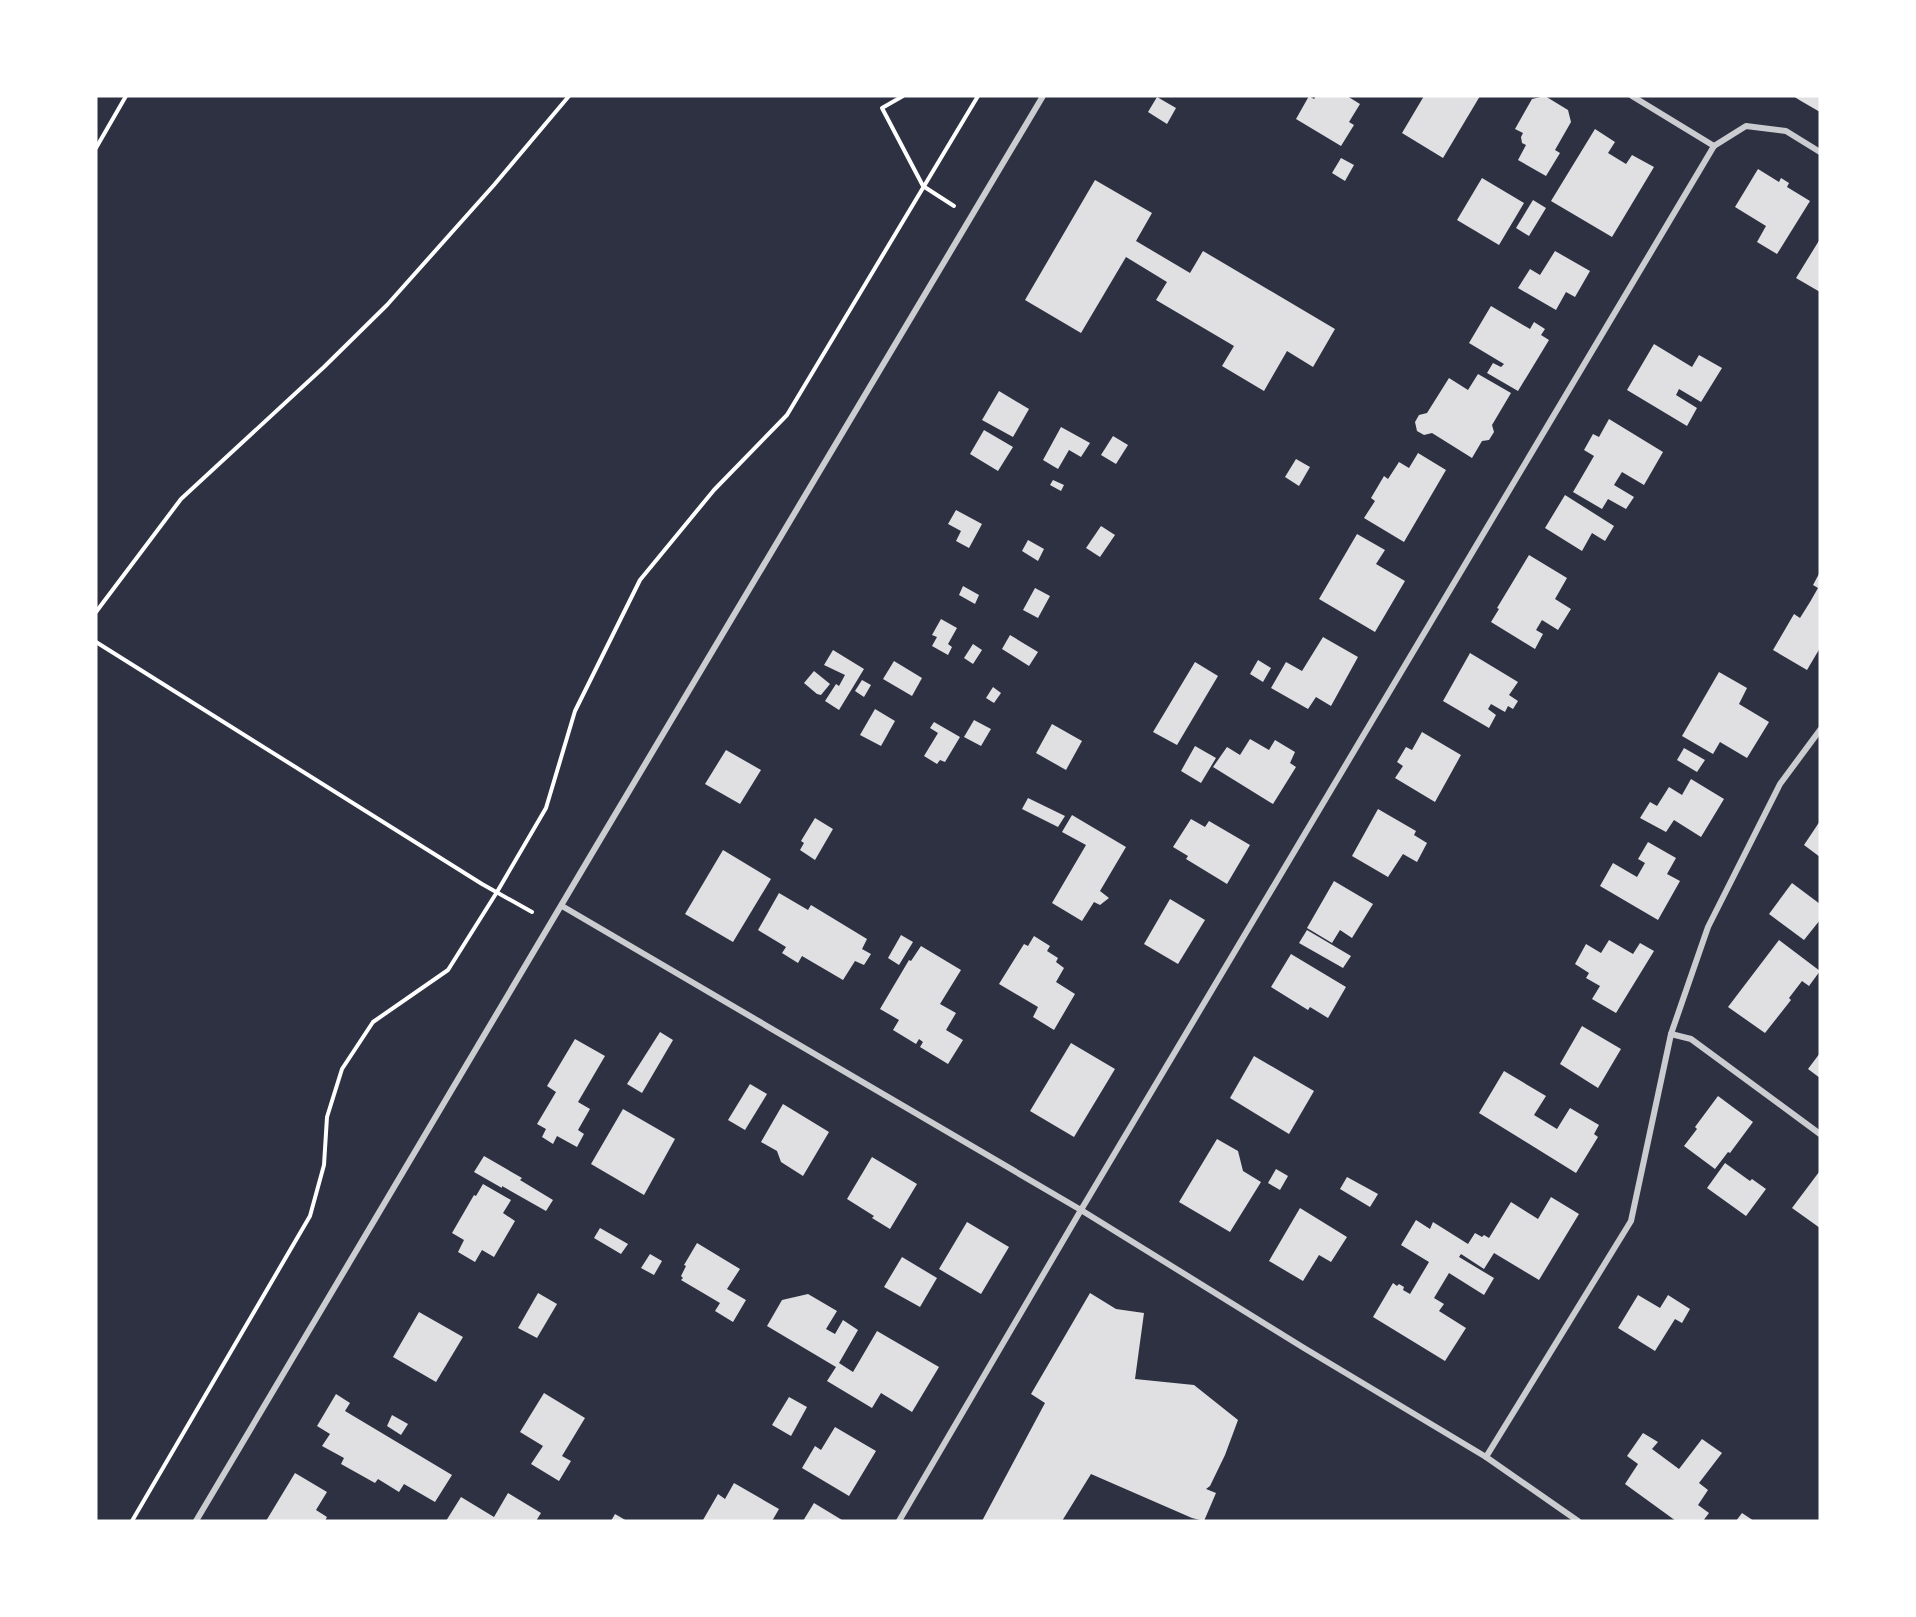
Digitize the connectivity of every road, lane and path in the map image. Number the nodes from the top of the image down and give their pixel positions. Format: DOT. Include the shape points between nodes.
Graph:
graph roads {
  1 [pos="126,96"];
  2 [pos="569,96"];
  3 [pos="903,96"];
  4 [pos="978,96"];
  5 [pos="1042,96"];
  6 [pos="1632,96"];
  7 [pos="1714,146"];
  8 [pos="96,147"];
  9 [pos="1820,152"];
  10 [pos="923,186"];
  11 [pos="970,217"];
  12 [pos="96,612"];
  13 [pos="96,642"];
  14 [pos="1820,730"];
  15 [pos="497,892"];
  16 [pos="562,906"];
  17 [pos="552,923"];
  18 [pos="1671,1034"];
  19 [pos="1820,1134"];
  20 [pos="1081,1210"];
  21 [pos="1486,1457"];
  22 [pos="132,1521"];
  23 [pos="196,1521"];
  24 [pos="899,1521"];
  25 [pos="1578,1521"];
  1 -- 8 [label="path"];
  2 -- 12 [label="path" via="387,305 181,499"];
  3 -- 10 [label="path" via="882,108"];
  4 -- 10 [label="path"];
  5 -- 11 [label="street"];
  6 -- 7 [label="street"];
  7 -- 9 [label="street" via="1746,126 1786,131"];
  7 -- 20 [label="street"];
  10 -- 11 [label="path"];
  10 -- 15 [label="path" via="787,415 714,490 640,580 575,711 546,808"];
  11 -- 16 [label="street"];
  13 -- 15 [label="path"];
  14 -- 18 [label="street" via="1780,784 1708,927"];
  15 -- 17 [label="path"];
  15 -- 22 [label="path" via="448,970 373,1022 342,1069 327,1118 324,1164 310,1216"];
  16 -- 17 [label="street"];
  16 -- 20 [label="street"];
  17 -- 23 [label="street"];
  18 -- 19 [label="street" via="1691,1039"];
  18 -- 21 [label="street" via="1631,1221"];
  20 -- 21 [label="street"];
  20 -- 24 [label="street"];
  21 -- 25 [label="street"];
}
